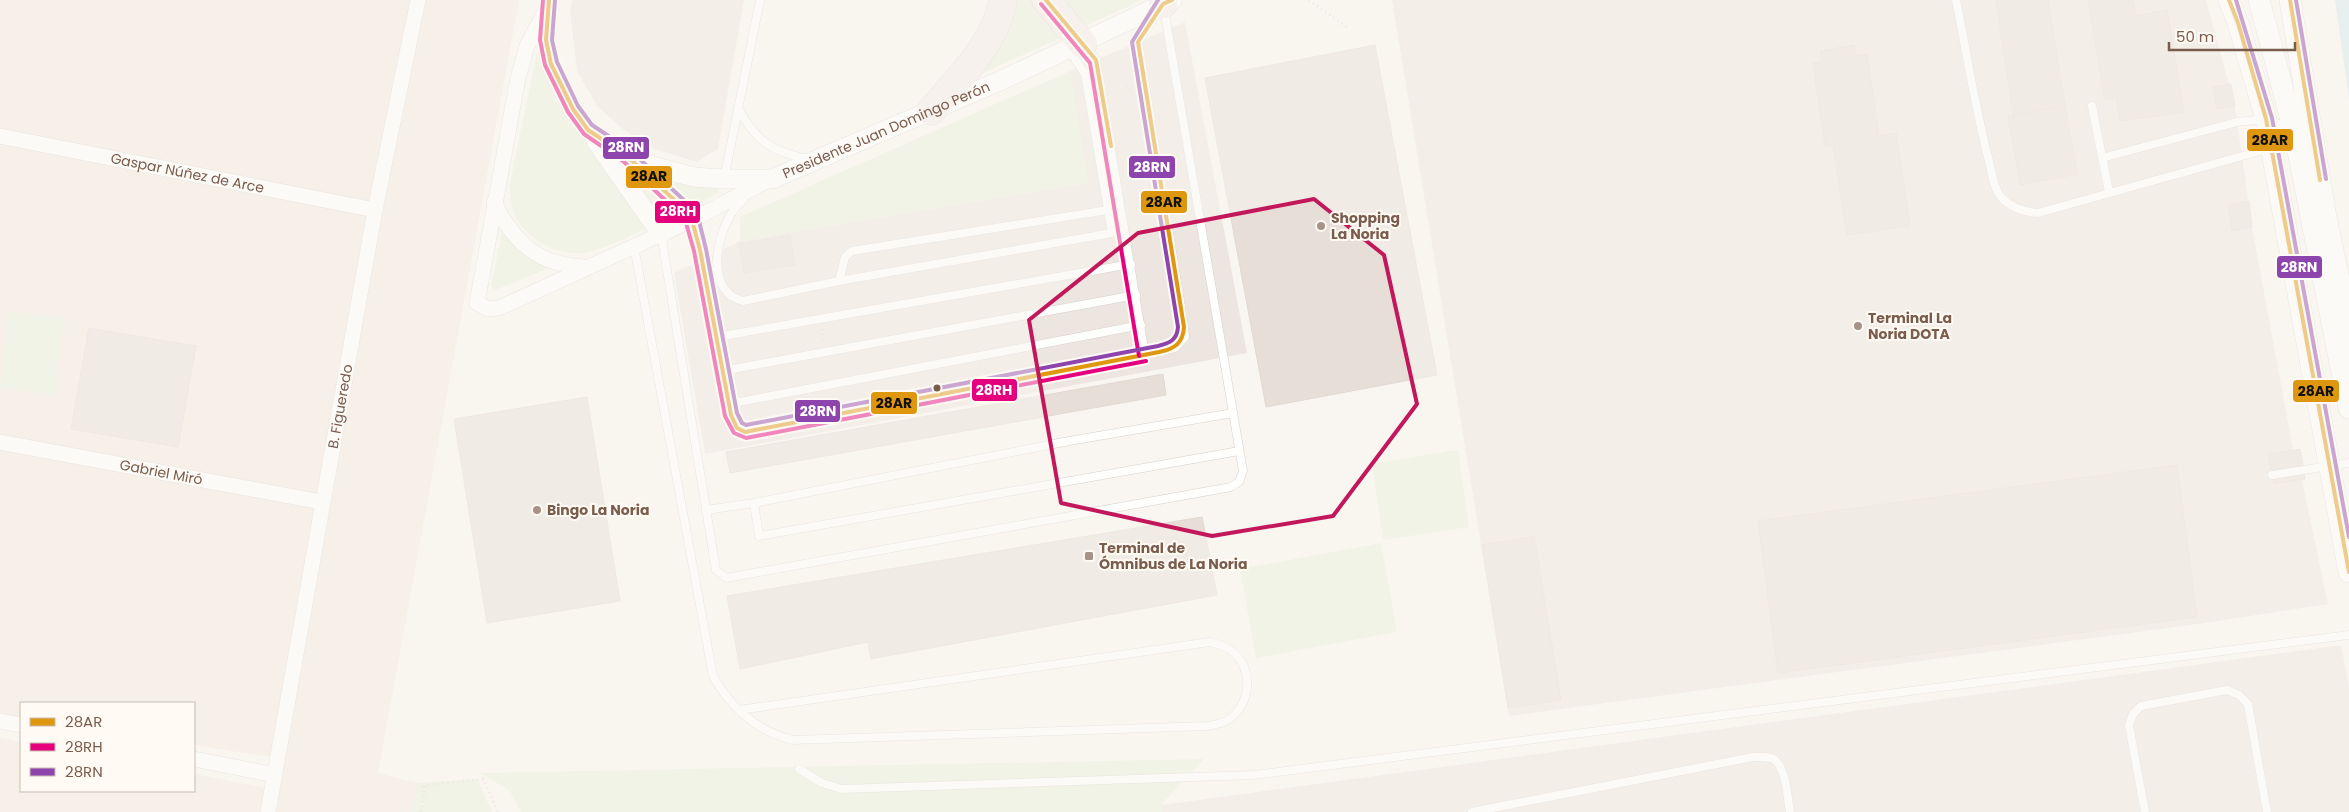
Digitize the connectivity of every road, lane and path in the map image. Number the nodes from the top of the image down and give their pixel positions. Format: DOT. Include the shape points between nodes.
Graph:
graph roads {
  1 [pos="418,0"];
  2 [pos="760,0"];
  3 [pos="1003,0"];
  4 [pos="1046,0"];
  5 [pos="1309,0"];
  6 [pos="1956,0"];
  7 [pos="2229,0"];
  8 [pos="2259,0"];
  9 [pos="2290,0"];
  10 [pos="1166,1"];
  11 [pos="548,3"];
  12 [pos="1348,28"];
  13 [pos="1076,47"];
  14 [pos="2092,106"];
  15 [pos="739,110"];
  16 [pos="931,111"];
  17 [pos="2266,120"];
  18 [pos="588,130"];
  19 [pos="2294,131"];
  20 [pos="0,136"];
  21 [pos="2271,148"];
  22 [pos="627,156"];
  23 [pos="2102,158"];
  24 [pos="816,160"];
  25 [pos="724,179"];
  26 [pos="772,179"];
  27 [pos="2108,192"];
  28 [pos="494,202"];
  29 [pos="375,210"];
  30 [pos="1108,210"];
  31 [pos="692,220"];
  32 [pos="661,234"];
  33 [pos="634,246"];
  34 [pos="1131,264"];
  35 [pos="588,267"];
  36 [pos="839,281"];
  37 [pos="1136,295"];
  38 [pos="1141,325"];
  39 [pos="717,337"];
  40 [pos="1145,355"];
  41 [pos="722,371"];
  42 [pos="2349,372"];
  43 [pos="728,404"];
  44 [pos="2349,408"];
  45 [pos="1233,413"];
  46 [pos="0,442"];
  47 [pos="1239,451"];
  48 [pos="2339,464"];
  49 [pos="2272,475"];
  50 [pos="321,502"];
  51 [pos="754,503"];
  52 [pos="706,510"];
  53 [pos="2349,572"];
  54 [pos="2349,635"];
  55 [pos="739,710"];
  56 [pos="0,720"];
  57 [pos="20,725"];
  58 [pos="195,759"];
  59 [pos="799,769"];
  60 [pos="275,775"];
  61 [pos="268,812"];
  62 [pos="421,812"];
  63 [pos="498,812"];
  64 [pos="1472,812"];
  65 [pos="1790,812"];
  66 [pos="2145,812"];
  67 [pos="2267,812"];
  1 -- 29 [label="street, B. Figueredo"];
  2 -- 15 [label="lane"];
  3 -- 16 [label="highway" via="995,25 984,44"];
  4 -- 13 [label="highway"];
  5 -- 12 [label="path"];
  6 -- 27 [label="lane" via="1982,136 2001,197 2027,213 2038,213"];
  7 -- 17 [label="main road"];
  8 -- 19 [label="main road"];
  9 -- 42 [label="main road" via="2325,212 2346,314"];
  10 -- 13 [label="street, Presidente Juan Domingo Perón"];
  10 -- 40 [label="lane" via="1138,42 1185,337 1175,348"];
  10 -- 45 [label="lane"];
  11 -- 18 [label="street" via="546,40 551,64 573,109"];
  11 -- 28 [label="street" via="526,46"];
  13 -- 16 [label="street, Presidente Juan Domingo Perón"];
  13 -- 30 [label="lane" via="1085,74"];
  13 -- 34 [label="lane" via="1096,60"];
  14 -- 23 [label="lane"];
  15 -- 24 [label="lane" via="749,128 770,147"];
  15 -- 25 [label="lane"];
  16 -- 24 [label="street, Presidente Juan Domingo Perón"];
  17 -- 19 [label="lane"];
  17 -- 21 [label="main road"];
  17 -- 23 [label="lane" via="2237,122"];
  18 -- 22 [label="street"];
  18 -- 32 [label="street"];
  19 -- 21 [label="lane"];
  19 -- 44 [label="main road"];
  20 -- 29 [label="street, Gaspar Núñez de Arce"];
  21 -- 27 [label="lane"];
  21 -- 48 [label="main road"];
  22 -- 25 [label="street" via="669,172"];
  22 -- 31 [label="street"];
  23 -- 27 [label="lane"];
  24 -- 26 [label="street, Presidente Juan Domingo Perón"];
  25 -- 26 [label="street"];
  26 -- 31 [label="street, Presidente Juan Domingo Perón"];
  26 -- 36 [label="lane" via="736,206 728,219 720,240 716,272 728,294 743,301"];
  28 -- 35 [label="street" via="506,225 531,251 560,264"];
  28 -- 35 [label="street, Presidente Juan Domingo Perón" via="477,303 488,309 499,308"];
  29 -- 50 [label="street, B. Figueredo"];
  30 -- 36 [label="lane" via="852,251 845,257"];
  30 -- 36 [label="lane" via="1112,233"];
  31 -- 32 [label="street, Presidente Juan Domingo Perón"];
  31 -- 39 [label="lane"];
  32 -- 33 [label="street, Presidente Juan Domingo Perón"];
  32 -- 52 [label="lane"];
  33 -- 35 [label="street, Presidente Juan Domingo Perón"];
  33 -- 55 [label="lane" via="713,676 722,693"];
  34 -- 37 [label="lane"];
  34 -- 39 [label="lane"];
  37 -- 38 [label="lane"];
  37 -- 41 [label="lane"];
  38 -- 40 [label="lane"];
  38 -- 43 [label="lane"];
  39 -- 41 [label="lane"];
  40 -- 43 [label="lane" via="745,432 737,428"];
  41 -- 43 [label="lane"];
  45 -- 47 [label="lane"];
  45 -- 51 [label="lane" via="1069,441"];
  46 -- 50 [label="street, Gabriel Miró"];
  47 -- 51 [label="lane" via="759,536"];
  47 -- 52 [label="lane" via="1243,471 1239,482 1231,487 726,578 716,570"];
  48 -- 49 [label="lane"];
  48 -- 53 [label="main road"];
  50 -- 60 [label="street, B. Figueredo"];
  51 -- 52 [label="lane"];
  54 -- 59 [label="lane" via="1254,775 842,789 822,783"];
  55 -- 55 [label="lane" via="767,732 793,740 1207,726 1225,722 1238,711 1248,684 1242,664 1233,652 1210,642"];
  56 -- 57 [label="street"];
  58 -- 60 [label="street"];
  60 -- 61 [label="street, B. Figueredo"];
  62 -- 63 [label="path" via="424,785 483,779"];
  64 -- 65 [label="lane" via="1765,757 1776,760 1781,770"];
  66 -- 67 [label="lane" via="2129,724 2133,714 2141,706 2227,690 2239,694 2248,704"];
}
